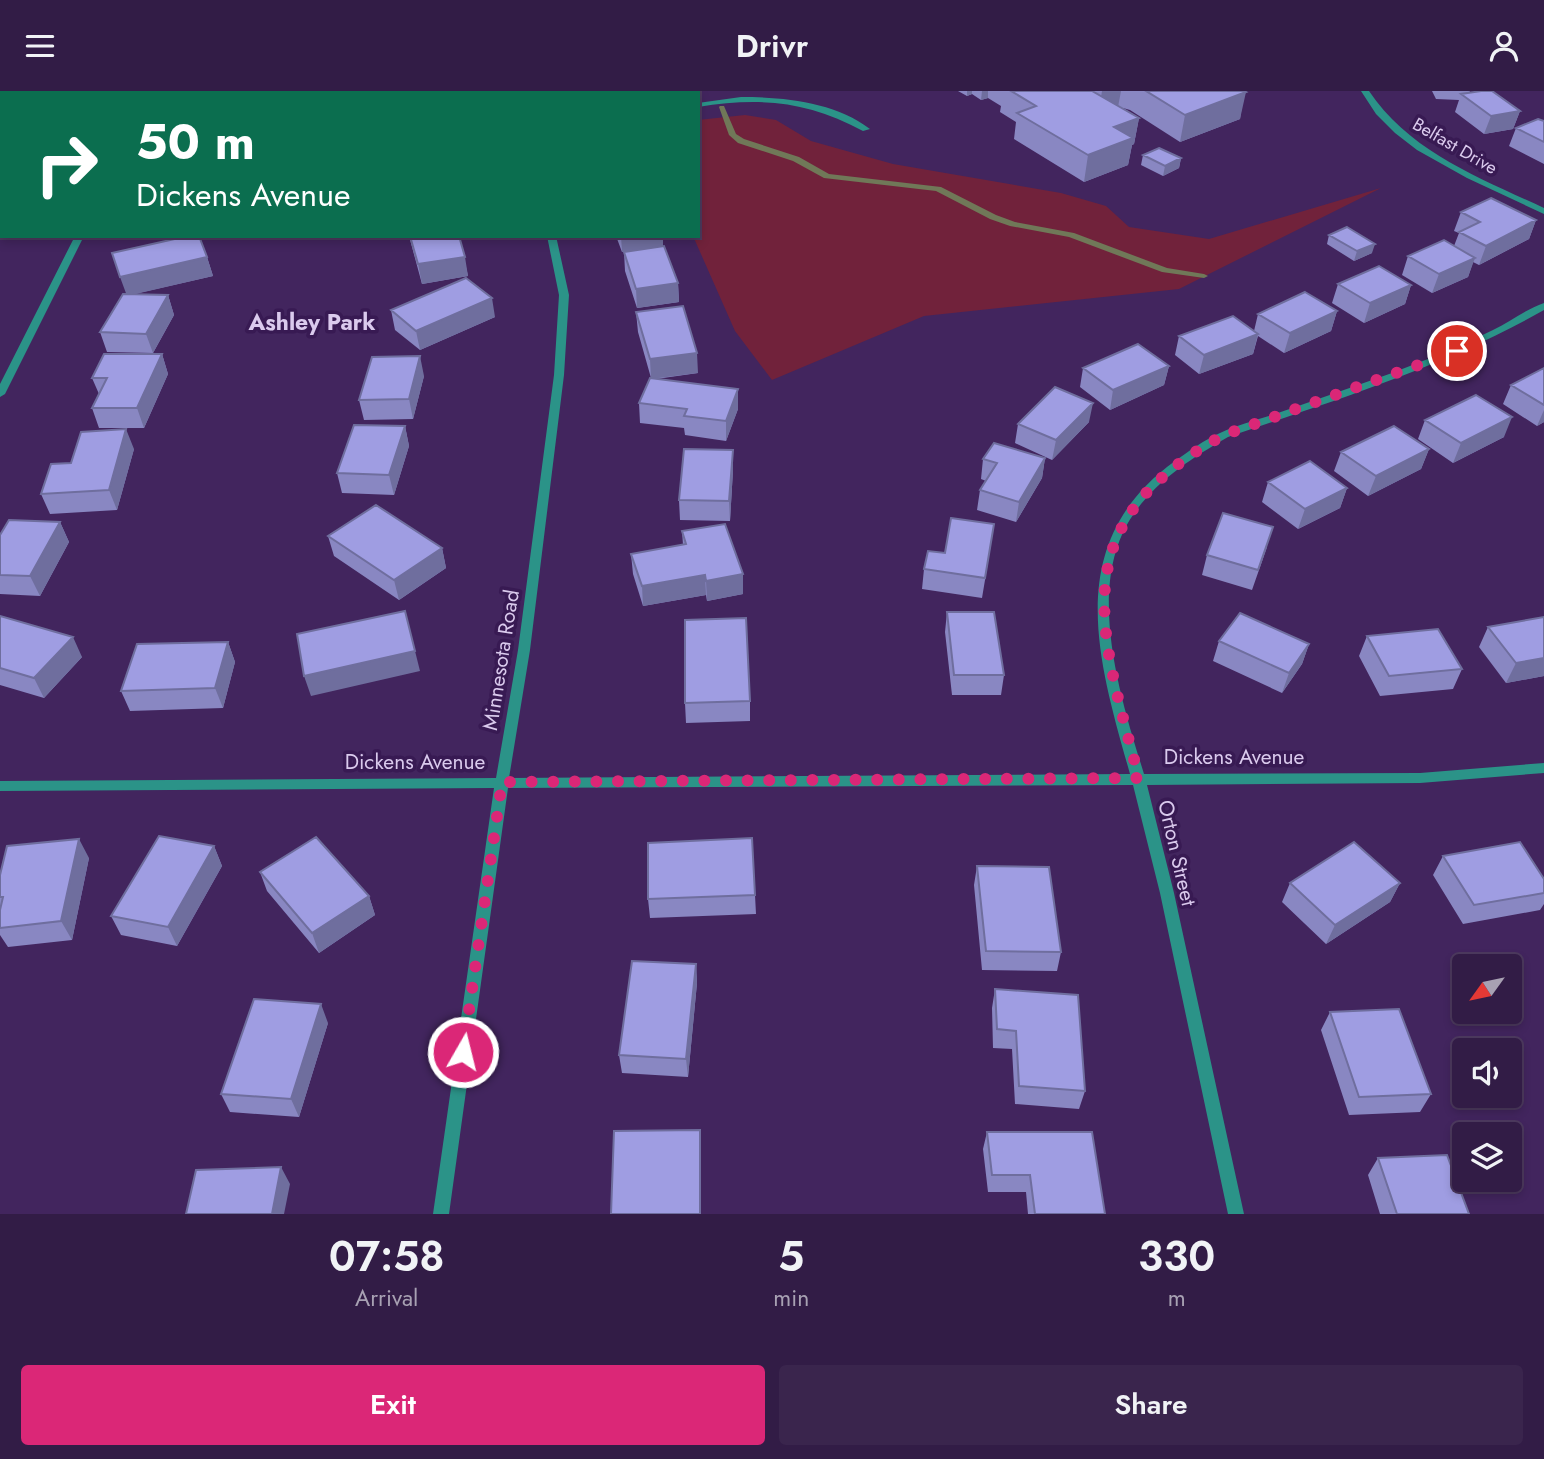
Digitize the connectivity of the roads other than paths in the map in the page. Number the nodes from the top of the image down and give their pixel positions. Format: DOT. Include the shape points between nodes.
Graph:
graph roads {
  1 [pos="1365,91"];
  2 [pos="700,105"];
  3 [pos="866,129"];
  4 [pos="1544,211"];
  5 [pos="79,238"];
  6 [pos="551,238"];
  7 [pos="1544,306"];
  8 [pos="0,394"];
  9 [pos="1544,768"];
  10 [pos="1139,778"];
  11 [pos="502,782"];
  12 [pos="0,786"];
  13 [pos="440,1214"];
  14 [pos="1236,1214"];
  1 -- 4 [label="street, Belfast Drive" via="1381,117 1413,144"];
  2 -- 3 [label="street" via="752,98 792,101 833,112"];
  5 -- 8 [label="street"];
  6 -- 11 [label="street, Minnesota Road" via="564,295 560,364 524,650"];
  7 -- 10 [label="street, Orton Street" via="1457,351 1224,435 1190,454 1147,490 1118,532 1102,589 1109,657"];
  9 -- 10 [label="street, Dickens Avenue" via="1420,778"];
  10 -- 11 [label="street, Dickens Avenue"];
  10 -- 14 [label="street, Orton Street"];
  11 -- 12 [label="street, Dickens Avenue"];
  11 -- 13 [label="street, Minnesota Road"];
}
